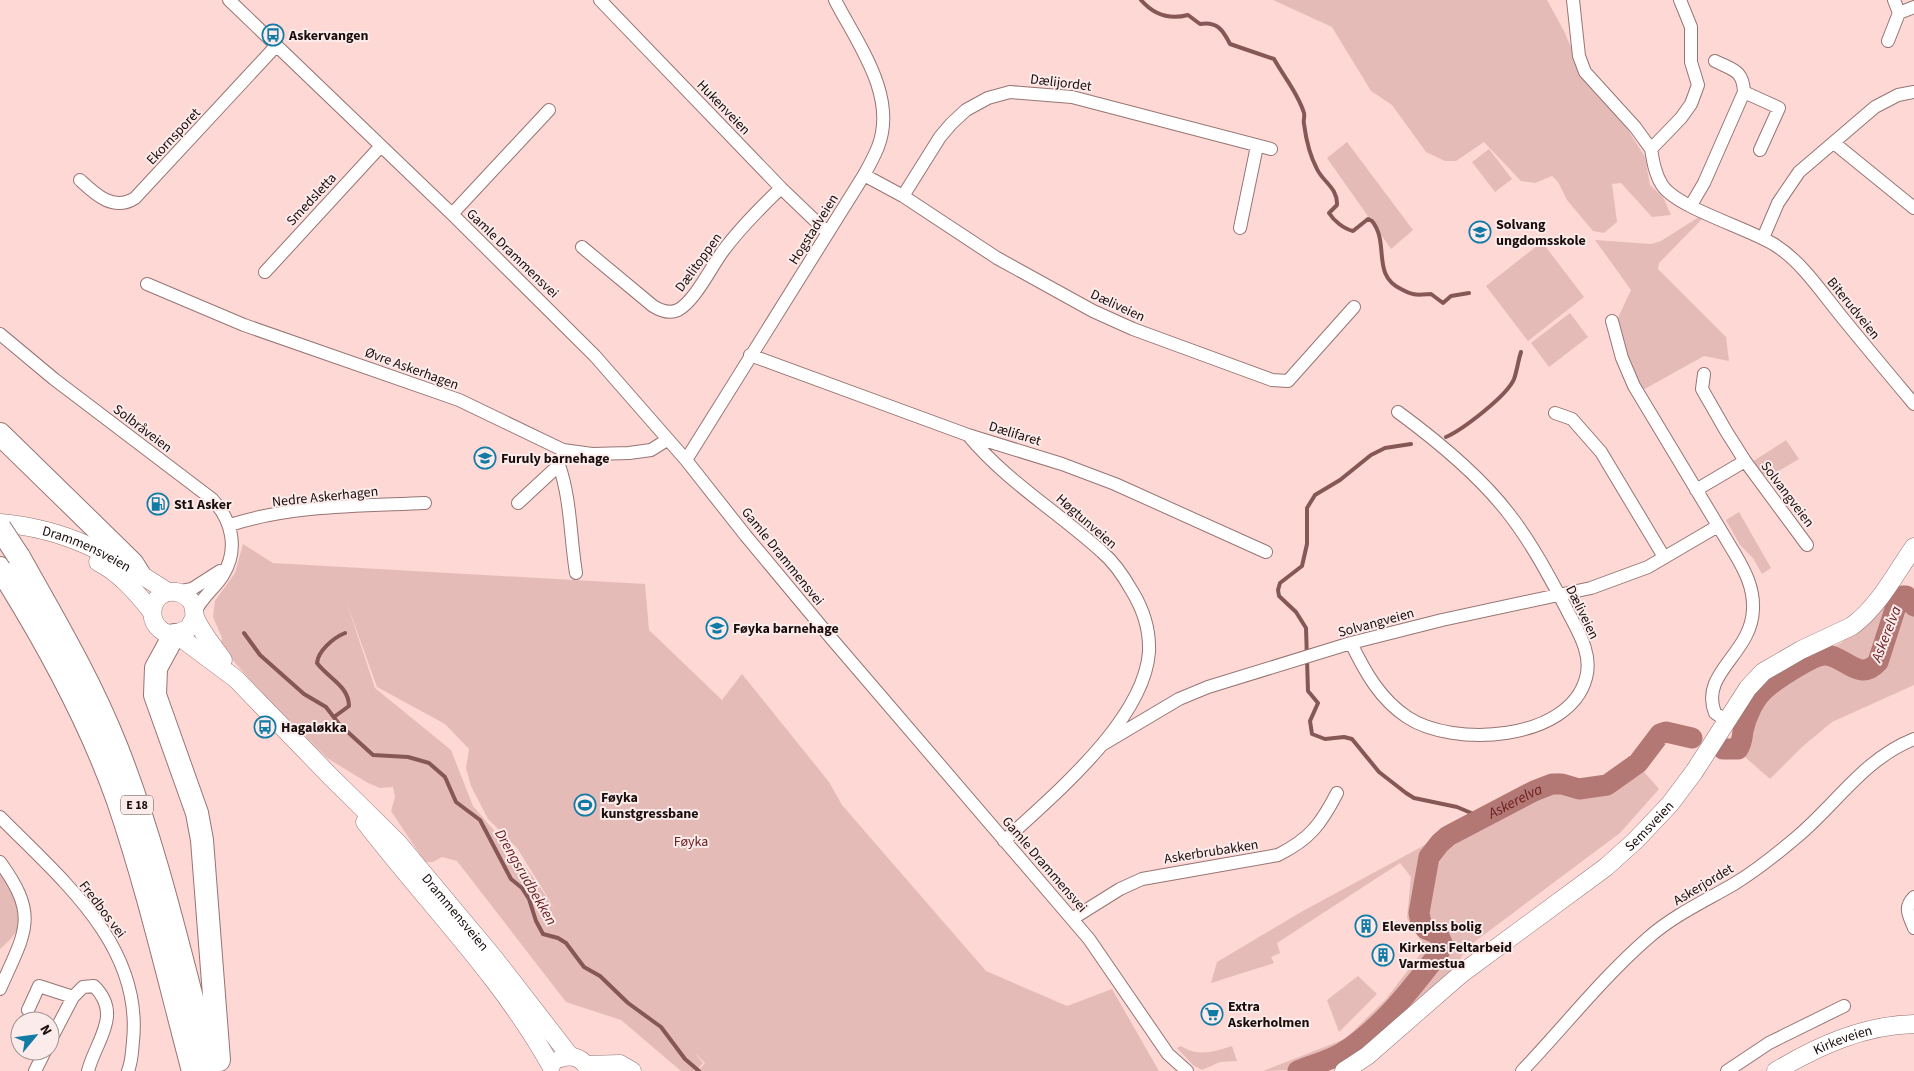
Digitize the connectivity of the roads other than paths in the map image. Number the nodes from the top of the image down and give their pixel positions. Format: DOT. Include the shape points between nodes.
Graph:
graph roads {
  1 [pos="229,0"];
  2 [pos="600,0"];
  3 [pos="835,0"];
  4 [pos="1573,0"];
  5 [pos="1680,0"];
  6 [pos="1894,0"];
  7 [pos="1914,6"];
  8 [pos="1899,13"];
  9 [pos="1888,41"];
  10 [pos="276,46"];
  11 [pos="1715,61"];
  12 [pos="1744,92"];
  13 [pos="1914,92"];
  14 [pos="549,110"];
  15 [pos="1834,143"];
  16 [pos="1257,146"];
  17 [pos="380,147"];
  18 [pos="1271,149"];
  19 [pos="1651,149"];
  20 [pos="1760,150"];
  21 [pos="864,175"];
  22 [pos="80,180"];
  23 [pos="781,188"];
  24 [pos="902,196"];
  25 [pos="1691,205"];
  26 [pos="1914,208"];
  27 [pos="452,214"];
  28 [pos="1240,228"];
  29 [pos="828,233"];
  30 [pos="1763,238"];
  31 [pos="582,247"];
  32 [pos="265,272"];
  33 [pos="147,284"];
  34 [pos="1354,307"];
  35 [pos="1612,321"];
  36 [pos="0,334"];
  37 [pos="750,355"];
  38 [pos="1704,374"];
  39 [pos="1914,404"];
  40 [pos="1398,412"];
  41 [pos="1555,414"];
  42 [pos="0,434"];
  43 [pos="968,435"];
  44 [pos="667,440"];
  45 [pos="563,450"];
  46 [pos="686,460"];
  47 [pos="1745,461"];
  48 [pos="558,465"];
  49 [pos="1696,490"];
  50 [pos="425,503"];
  51 [pos="518,503"];
  52 [pos="0,523"];
  53 [pos="230,525"];
  54 [pos="1718,526"];
  55 [pos="0,528"];
  56 [pos="0,534"];
  57 [pos="1807,545"];
  58 [pos="1914,547"];
  59 [pos="1266,552"];
  60 [pos="1664,557"];
  61 [pos="9,562"];
  62 [pos="226,566"];
  63 [pos="576,573"];
  64 [pos="139,574"];
  65 [pos="172,592"];
  66 [pos="1559,595"];
  67 [pos="152,612"];
  68 [pos="195,614"];
  69 [pos="1351,643"];
  70 [pos="168,646"];
  71 [pos="236,679"];
  72 [pos="1727,721"];
  73 [pos="1914,739"];
  74 [pos="1105,743"];
  75 [pos="330,776"];
  76 [pos="1336,793"];
  77 [pos="0,817"];
  78 [pos="1004,841"];
  79 [pos="0,862"];
  80 [pos="1914,897"];
  81 [pos="1072,919"];
  82 [pos="1914,928"];
  83 [pos="0,989"];
  84 [pos="72,997"];
  85 [pos="1844,1006"];
  86 [pos="28,1010"];
  87 [pos="60,1021"];
  88 [pos="1914,1024"];
  89 [pos="570,1056"];
  90 [pos="588,1068"];
  91 [pos="550,1069"];
  92 [pos="88,1071"];
  93 [pos="128,1071"];
  94 [pos="193,1071"];
  95 [pos="210,1071"];
  96 [pos="221,1071"];
  97 [pos="632,1071"];
  98 [pos="1187,1071"];
  99 [pos="1344,1071"];
  100 [pos="1522,1071"];
  101 [pos="1726,1071"];
  102 [pos="1776,1071"];
  1 -- 10 [label="street, Gamle Drammensvei"];
  2 -- 23 [label="street, Hukenveien"];
  3 -- 21 [label="street, Hogstadveien" via="877,81 883,100 883,130"];
  4 -- 19 [label="street, Biterudveien" via="1579,56 1585,72 1636,127"];
  5 -- 19 [label="street" via="1691,27 1691,62 1698,85 1682,118"];
  6 -- 8 [label="street"];
  7 -- 8 [label="street"];
  8 -- 9 [label="street"];
  10 -- 17 [label="street, Gamle Drammensvei"];
  10 -- 22 [label="street, Ekornsporet" via="128,203 106,201"];
  11 -- 12 [label="street" via="1738,72 1744,82"];
  12 -- 20 [label="street" via="1779,108"];
  12 -- 25 [label="street"];
  13 -- 15 [label="street" via="1898,95 1874,107"];
  14 -- 27 [label="street, Gamle Drammensvei"];
  15 -- 26 [label="street"];
  15 -- 30 [label="street" via="1792,181 1778,203"];
  16 -- 18 [label="street, Dælijordet"];
  16 -- 24 [label="street, Dælijordet" via="1080,98 1010,92 988,98 966,110 951,124"];
  16 -- 28 [label="street"];
  17 -- 27 [label="street, Gamle Drammensvei"];
  17 -- 32 [label="street, Smedsletta"];
  19 -- 25 [label="street, Biterudveien" via="1662,185"];
  21 -- 24 [label="street, Dæliveien"];
  21 -- 29 [label="street, Hogstadveien"];
  23 -- 29 [label="street, Hukenveien"];
  23 -- 31 [label="street, Dælitoppen" via="731,241 686,304 674,312 653,306"];
  24 -- 34 [label="street, Dæliveien" via="997,258 1093,311 1272,380 1288,381"];
  25 -- 30 [label="street, Biterudveien"];
  27 -- 44 [label="street, Gamle Drammensvei" via="582,343"];
  29 -- 37 [label="street, Hogstadveien"];
  30 -- 39 [label="street, Biterudveien" via="1796,262"];
  33 -- 45 [label="street, Øvre Askerhagen" via="244,325 459,400"];
  35 -- 49 [label="street" via="1634,386"];
  36 -- 53 [label="street, Solbråveien" via="212,500"];
  37 -- 43 [label="street, Dælifaret"];
  37 -- 46 [label="street, Hogstadveien"];
  38 -- 47 [label="street, Solvangveien" via="1702,389"];
  40 -- 66 [label="street, Dæliveien" via="1453,458 1509,514"];
  41 -- 60 [label="street" via="1572,418 1601,452"];
  42 -- 64 [label="highway" via="132,563"];
  43 -- 59 [label="street, Dælifaret" via="1115,484"];
  43 -- 74 [label="street, Høgtunveien" via="989,460 1104,553 1140,604 1146,618 1149,652 1133,700"];
  44 -- 45 [label="street, Øvre Askerhagen" via="651,450 629,453 592,454"];
  44 -- 46 [label="street, Gamle Drammensvei"];
  45 -- 48 [label="street"];
  46 -- 78 [label="street, Gamle Drammensvei" via="771,567"];
  47 -- 49 [label="street, Solvangveien"];
  47 -- 57 [label="street, Solvangveien"];
  48 -- 51 [label="street"];
  48 -- 63 [label="street" via="570,505 569,529"];
  49 -- 54 [label="street"];
  50 -- 53 [label="street, Nedre Askerhagen" via="320,510"];
  52 -- 64 [label="main road, Drammensveien" via="27,525 77,539"];
  53 -- 62 [label="street" via="232,541"];
  54 -- 60 [label="street, Solvangveien"];
  54 -- 72 [label="street" via="1750,582 1754,608 1743,645 1718,676 1711,693 1715,713"];
  55 -- 61 [label="highway, E 18, bridge"];
  56 -- 67 [label="main road, Drammensveien" via="50,542 102,564 138,595"];
  58 -- 72 [label="main road, Semsveien" via="1862,619 1763,672 1748,688"];
  60 -- 66 [label="street, Solvangveien" via="1618,579"];
  61 -- 94 [label="highway, E 18" via="118,800"];
  61 -- 95 [label="highway, E 18" via="95,699 134,793"];
  62 -- 65 [label="street" via="192,589"];
  62 -- 68 [label="street" via="224,574 201,599"];
  64 -- 65 [label="main road, Drammensveien"];
  65 -- 67 [label="main road" via="156,600"];
  65 -- 68 [label="main road" via="186,595"];
  66 -- 69 [label="street, Solvangveien"];
  66 -- 69 [label="street, Dæliveien" via="1588,657 1586,679 1566,708 1542,723 1518,730 1463,735 1422,726 1390,703 1376,688"];
  67 -- 70 [label="main road" via="152,619"];
  68 -- 70 [label="main road" via="189,628"];
  68 -- 71 [label="main road, Drammensveien"];
  69 -- 74 [label="street, Solvangveien" via="1179,699"];
  70 -- 71 [label="main road, Drammensveien"];
  70 -- 96 [label="highway" via="155,695 197,813 202,840"];
  71 -- 75 [label="main road, Drammensveien"];
  72 -- 99 [label="main road, Semsveien" via="1670,804 1636,840 1461,974 1367,1056"];
  73 -- 100 [label="street, Askerjordet" via="1870,765 1772,858 1734,884 1688,909 1648,938"];
  74 -- 78 [label="street, Høgtunveien"];
  75 -- 89 [label="main road, Drammensveien" via="398,843"];
  75 -- 91 [label="main road, Drammensveien" via="501,990 534,1035"];
  76 -- 81 [label="street, Askerbrubakken" via="1323,819 1309,836 1278,855 1142,879"];
  77 -- 93 [label="street, Fredbos vei" via="80,899 110,938 127,978 135,1019"];
  78 -- 81 [label="street, Gamle Drammensvei"];
  79 -- 83 [label="street" via="22,897 26,916 21,941"];
  80 -- 82 [label="street" via="1906,910"];
  81 -- 98 [label="street, Gamle Drammensvei" via="1121,983 1168,1054"];
  84 -- 86 [label="street" via="41,981"];
  84 -- 87 [label="street"];
  84 -- 92 [label="street" via="83,987 94,986 104,995 107,1008 102,1040"];
  85 -- 101 [label="street" via="1769,1043"];
  88 -- 102 [label="main road, Kirkeveien" via="1852,1035 1818,1048"];
  89 -- 90 [label="main road" via="580,1059"];
  89 -- 91 [label="main road" via="559,1059"];
  90 -- 97 [label="main road" via="620,1064"];
}
